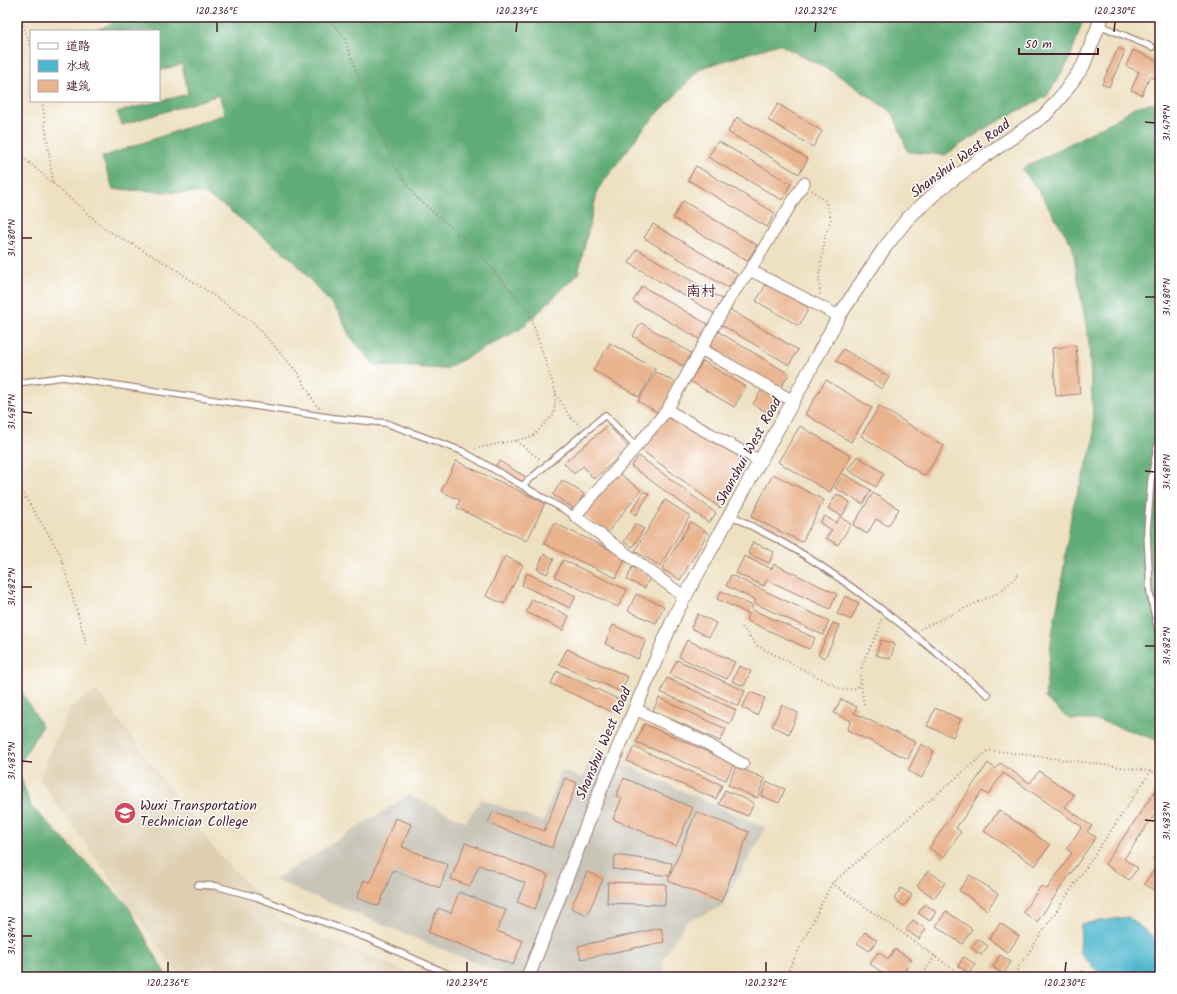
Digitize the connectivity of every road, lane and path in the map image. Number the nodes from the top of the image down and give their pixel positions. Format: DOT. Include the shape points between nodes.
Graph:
graph roads {
  1 [pos="23,17"];
  2 [pos="327,17"];
  3 [pos="1101,21"];
  4 [pos="30,44"];
  5 [pos="1152,47"];
  6 [pos="42,102"];
  7 [pos="17,152"];
  8 [pos="804,183"];
  9 [pos="54,184"];
  10 [pos="750,270"];
  11 [pos="821,307"];
  12 [pos="839,316"];
  13 [pos="701,349"];
  14 [pos="17,383"];
  15 [pos="556,393"];
  16 [pos="793,401"];
  17 [pos="667,410"];
  18 [pos="334,418"];
  19 [pos="586,431"];
  20 [pos="516,441"];
  21 [pos="1160,442"];
  22 [pos="636,448"];
  23 [pos="462,451"];
  24 [pos="760,462"];
  25 [pos="547,464"];
  26 [pos="17,484"];
  27 [pos="522,485"];
  28 [pos="731,515"];
  29 [pos="575,516"];
  30 [pos="1019,574"];
  31 [pos="685,597"];
  32 [pos="882,610"];
  33 [pos="742,627"];
  34 [pos="912,633"];
  35 [pos="1160,638"];
  36 [pos="87,646"];
  37 [pos="861,680"];
  38 [pos="988,695"];
  39 [pos="864,704"];
  40 [pos="635,709"];
  41 [pos="743,764"];
  42 [pos="1151,771"];
  43 [pos="1160,776"];
  44 [pos="832,883"];
  45 [pos="198,886"];
  46 [pos="935,956"];
  47 [pos="455,977"];
  48 [pos="528,977"];
  49 [pos="785,977"];
  50 [pos="921,977"];
  51 [pos="964,977"];
  52 [pos="1012,977"];
  1 -- 4 [label="path"];
  2 -- 15 [label="path" via="344,37 394,165 416,197 473,246 529,312"];
  3 -- 5 [label="lane"];
  3 -- 12 [label="street, Shanshui West Road" via="1083,66 1045,116 940,189 908,218 883,250"];
  6 -- 9 [label="path"];
  7 -- 9 [label="path"];
  8 -- 10 [label="street"];
  8 -- 11 [label="path" via="826,202 831,219 825,237 819,276"];
  9 -- 18 [label="path" via="105,229 169,265 254,323 298,373 316,405"];
  10 -- 11 [label="street"];
  10 -- 13 [label="street" via="731,296"];
  11 -- 12 [label="street"];
  12 -- 16 [label="street, Shanshui West Road"];
  13 -- 16 [label="street"];
  13 -- 17 [label="street"];
  14 -- 18 [label="lane" via="63,377"];
  15 -- 19 [label="path" via="570,417"];
  15 -- 20 [label="path" via="554,414 532,437"];
  16 -- 24 [label="street, Shanshui West Road"];
  17 -- 22 [label="street"];
  17 -- 24 [label="street"];
  18 -- 23 [label="lane" via="386,423"];
  19 -- 22 [label="lane" via="605,415"];
  19 -- 25 [label="lane"];
  20 -- 23 [label="path"];
  20 -- 25 [label="path"];
  21 -- 35 [label="lane" via="1151,480 1147,531 1150,594"];
  22 -- 29 [label="street"];
  23 -- 27 [label="lane"];
  24 -- 28 [label="street, Shanshui West Road"];
  25 -- 27 [label="lane"];
  26 -- 36 [label="path" via="60,553"];
  27 -- 29 [label="lane"];
  28 -- 31 [label="street, Shanshui West Road"];
  28 -- 32 [label="lane" via="801,553"];
  29 -- 31 [label="street"];
  30 -- 34 [label="path" via="1000,592"];
  31 -- 40 [label="street, Shanshui West Road"];
  32 -- 34 [label="lane"];
  32 -- 37 [label="path" via="881,628 863,661"];
  33 -- 37 [label="path" via="756,645 843,690 857,688"];
  34 -- 38 [label="lane"];
  37 -- 39 [label="path"];
  40 -- 41 [label="street"];
  40 -- 48 [label="street, Shanshui West Road" via="602,786"];
  42 -- 43 [label="path"];
  42 -- 44 [label="path" via="989,750"];
  42 -- 52 [label="path"];
  44 -- 46 [label="path"];
  44 -- 49 [label="path"];
  45 -- 47 [label="lane" via="216,886 256,897 369,939"];
  46 -- 50 [label="path"];
  46 -- 51 [label="path"];
}
